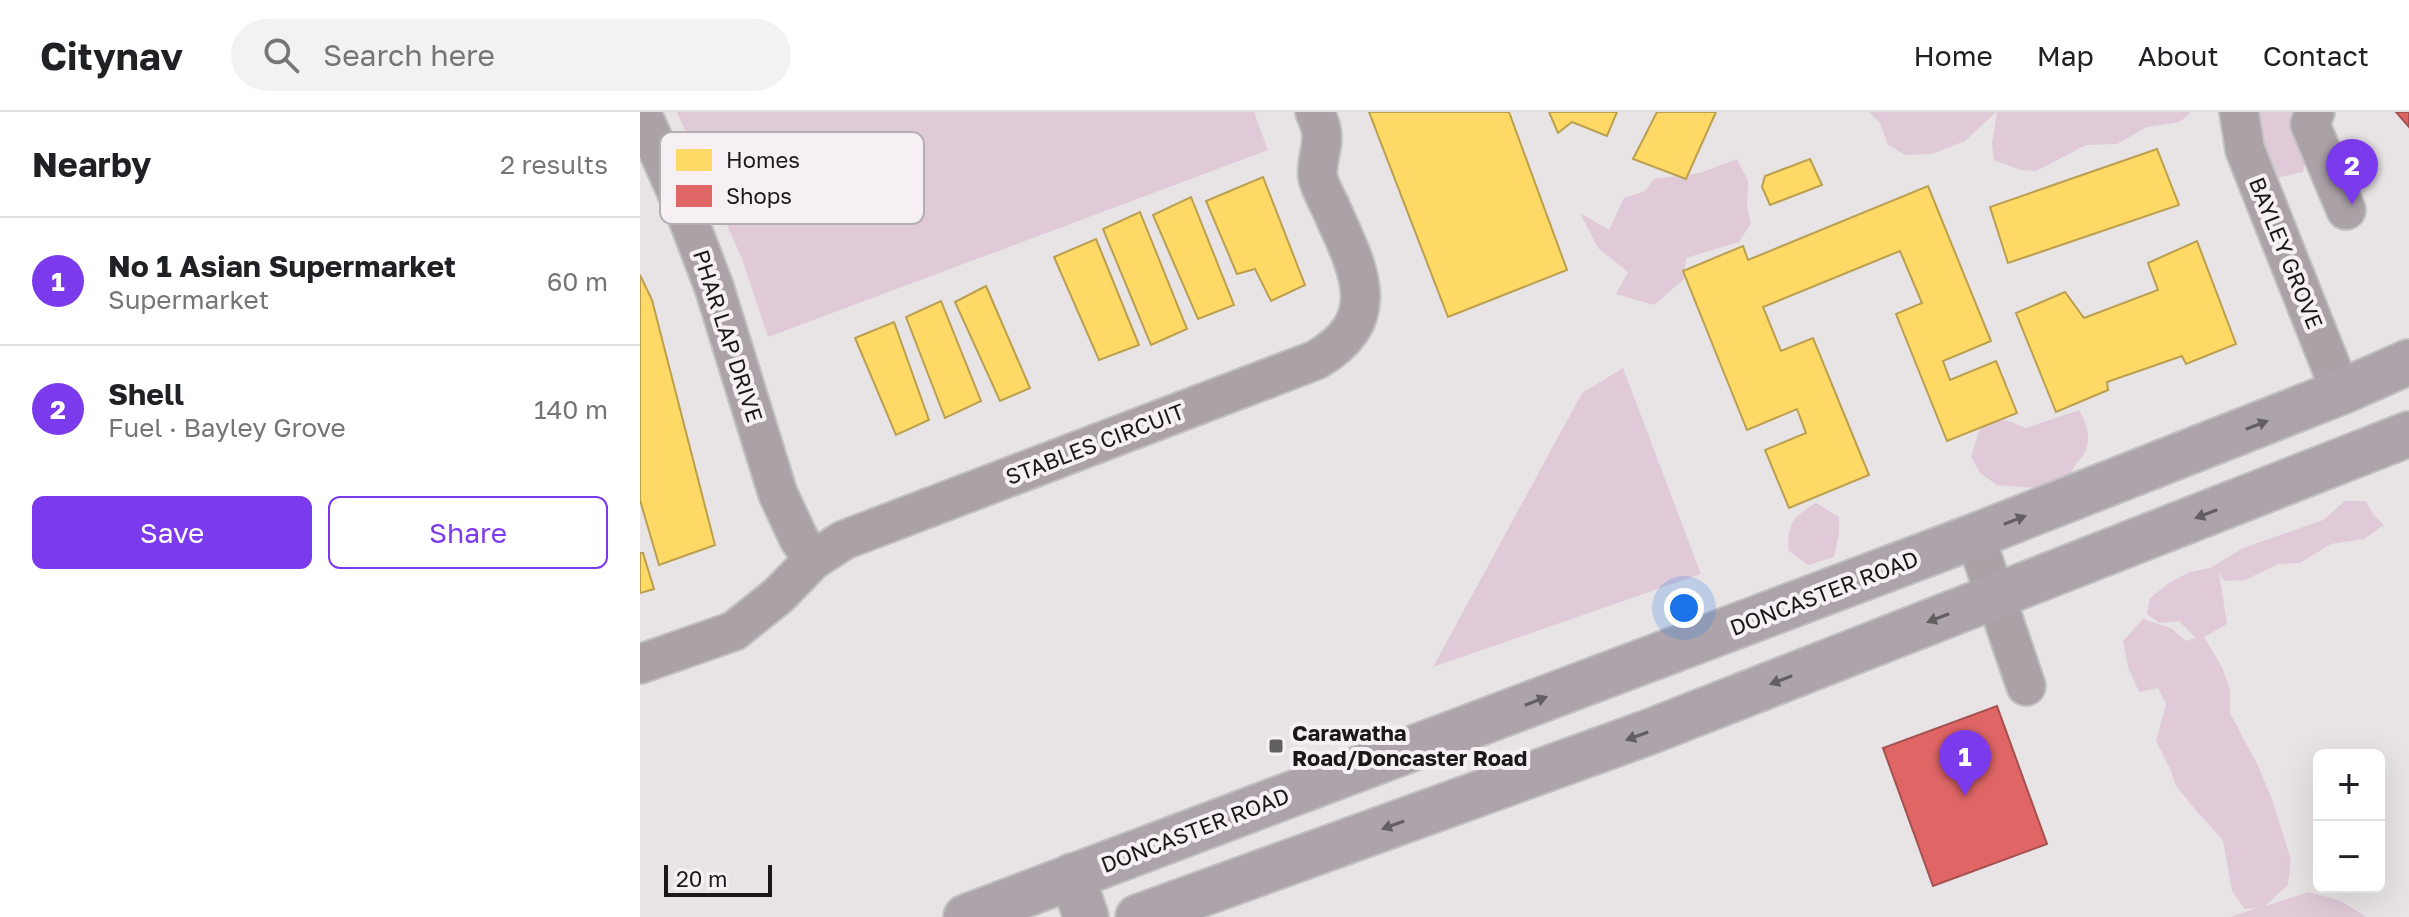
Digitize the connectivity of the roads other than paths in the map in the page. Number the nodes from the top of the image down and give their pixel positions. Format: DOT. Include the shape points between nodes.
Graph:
graph roads {
  1 [pos="641,112"];
  2 [pos="1315,112"];
  3 [pos="2239,112"];
  4 [pos="2315,112"];
  5 [pos="660,155"];
  6 [pos="2346,210"];
  7 [pos="690,224"];
  8 [pos="2409,362"];
  9 [pos="2341,392"];
  10 [pos="2409,434"];
  11 [pos="1975,536"];
  12 [pos="813,560"];
  13 [pos="1996,596"];
  14 [pos="640,664"];
  15 [pos="2026,686"];
  16 [pos="1072,876"];
  17 [pos="966,917"];
  18 [pos="1086,917"];
  19 [pos="1138,917"];
  1 -- 5 [label="street, PHAR LAP DRIVE"];
  2 -- 12 [label="street, STABLES CIRCUIT" via="1322,131 1318,177 1361,292 1359,316 1331,351 844,540"];
  3 -- 9 [label="street, BAYLEY GROVE" via="2245,150"];
  4 -- 6 [label="street" via="2310,124"];
  7 -- 12 [label="street, PHAR LAP DRIVE" via="778,494"];
  8 -- 9 [label="main road, DONCASTER ROAD"];
  11 -- 9 [label="main road, DONCASTER ROAD, one-way"];
  10 -- 13 [label="main road, one-way"];
  11 -- 13 [label="street"];
  16 -- 11 [label="main road, DONCASTER ROAD, one-way"];
  12 -- 14 [label="street, STABLES CIRCUIT" via="734,631"];
  13 -- 15 [label="street"];
  13 -- 19 [label="main road, one-way" via="1649,732"];
  16 -- 17 [label="main road, DONCASTER ROAD"];
  16 -- 18 [label="main road"];
}
